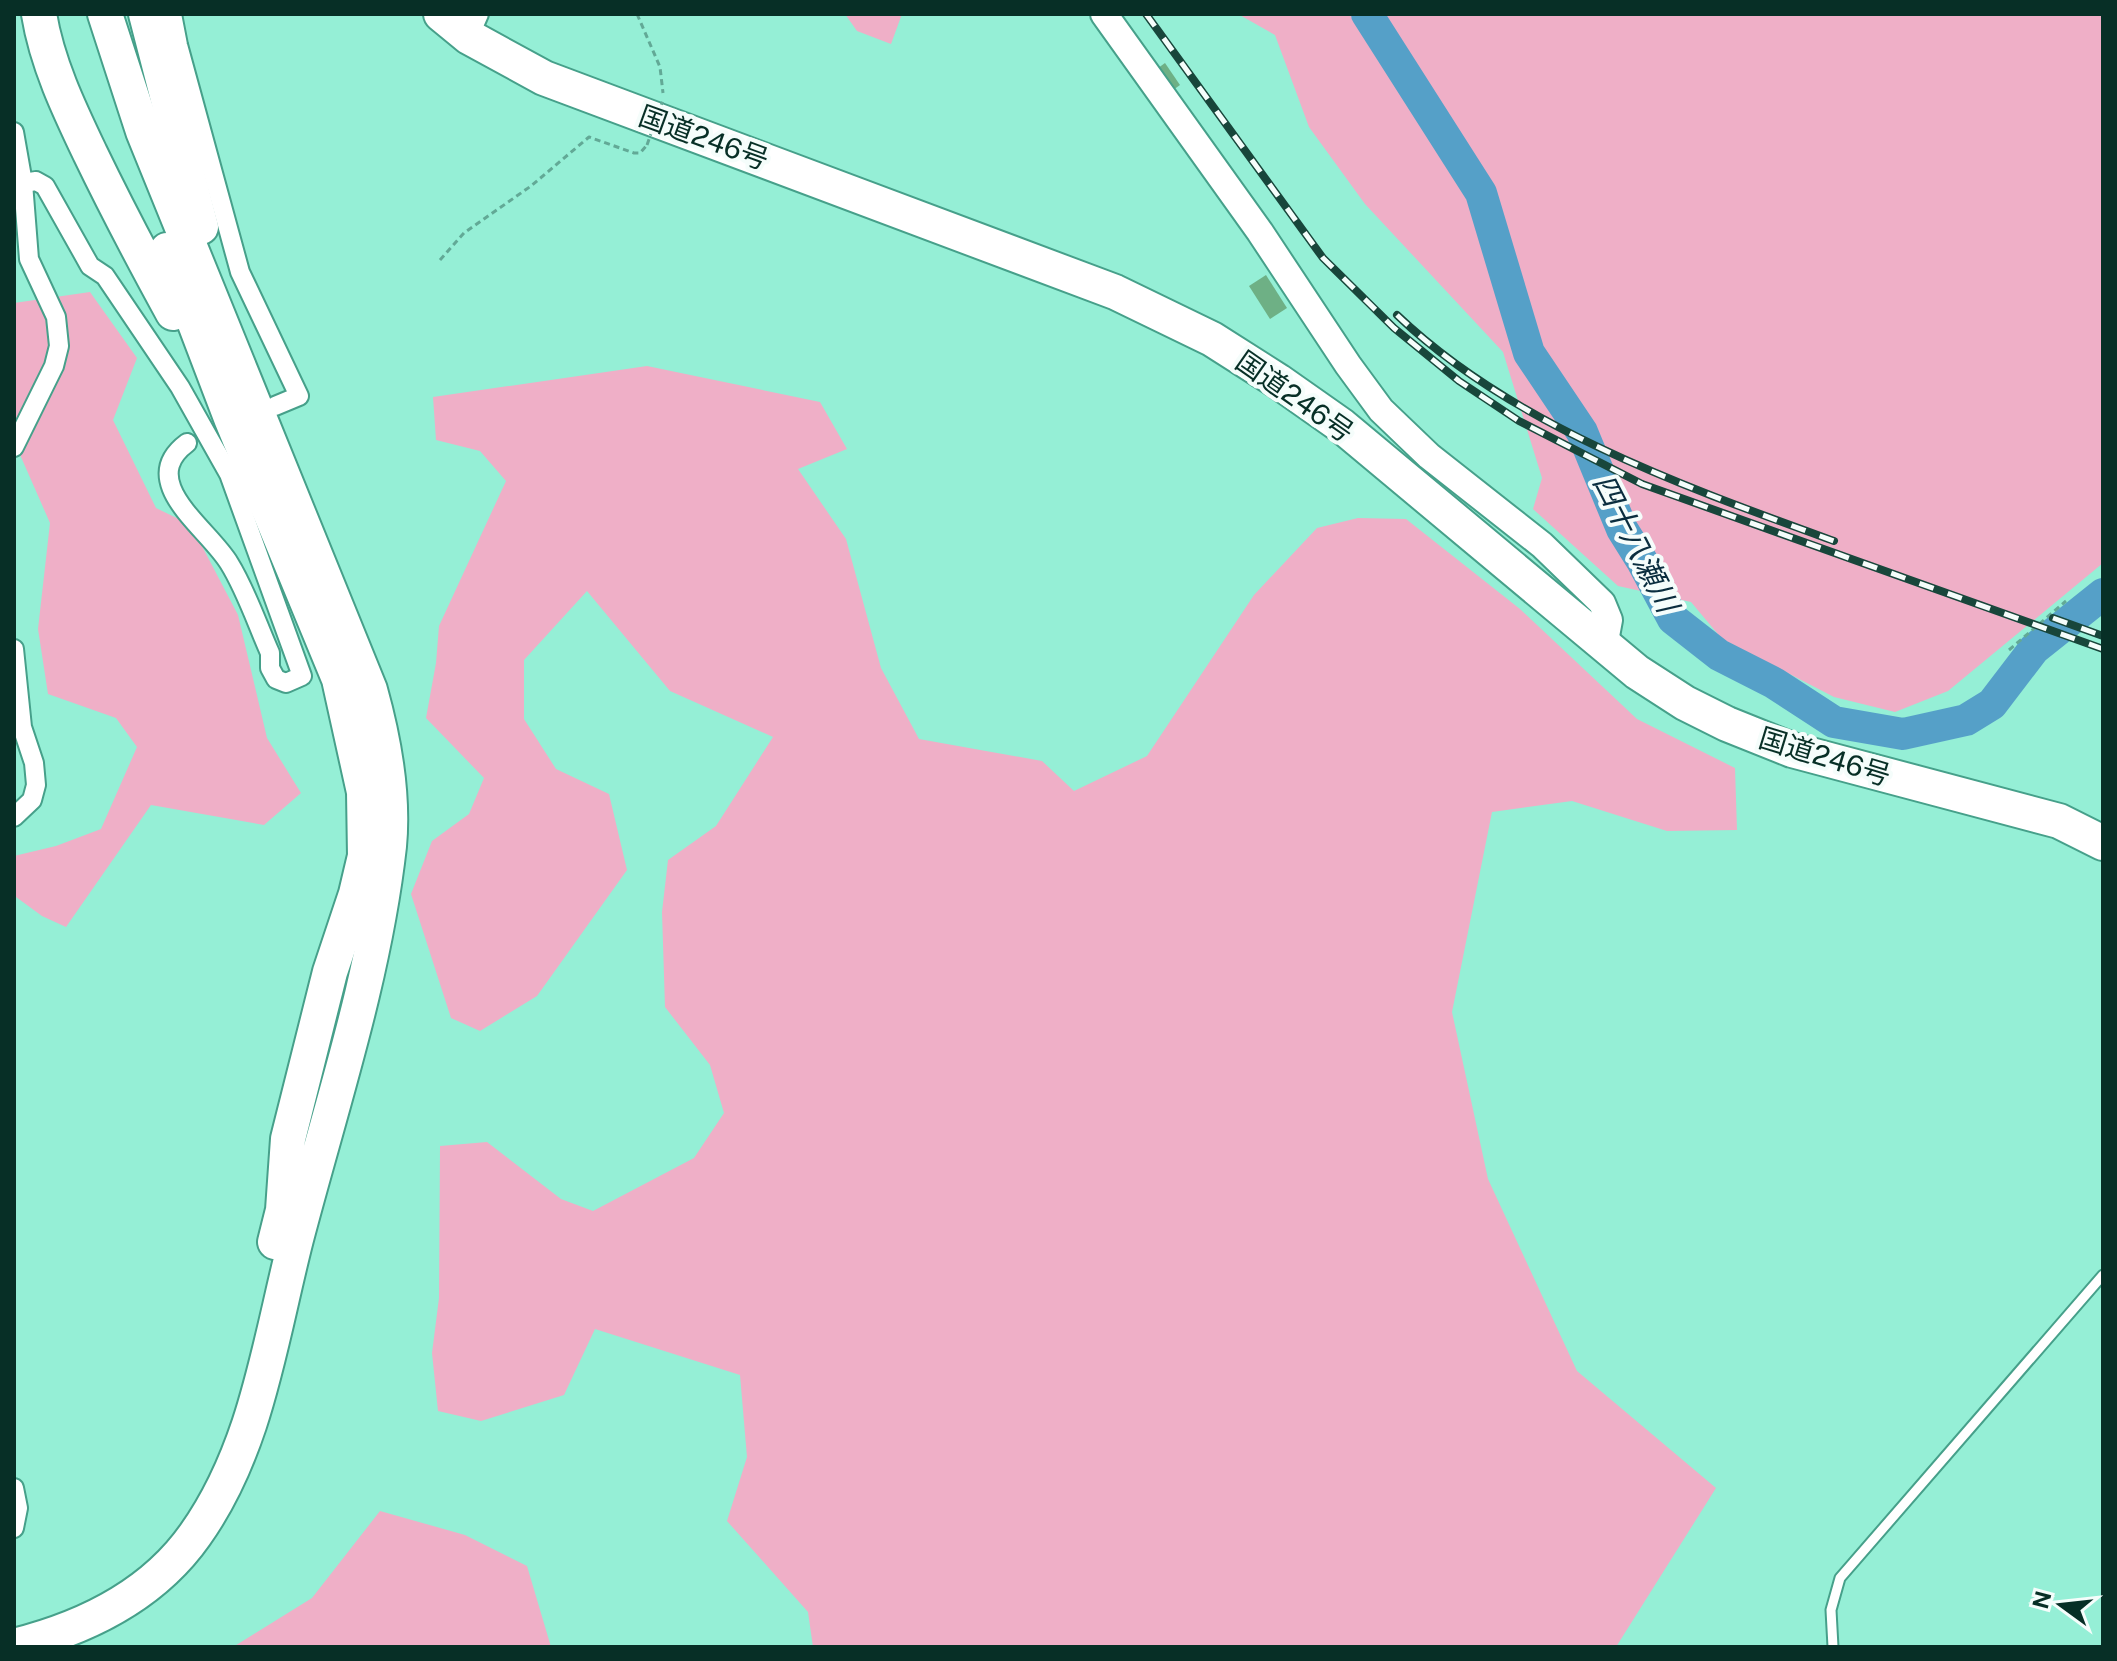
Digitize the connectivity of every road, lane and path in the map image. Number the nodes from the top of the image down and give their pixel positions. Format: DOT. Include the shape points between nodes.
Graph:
graph roads {
  1 [pos="39,14"];
  2 [pos="84,14"];
  3 [pos="105,14"];
  4 [pos="146,14"];
  5 [pos="172,14"];
  6 [pos="441,14"];
  7 [pos="637,14"];
  8 [pos="1104,14"];
  9 [pos="474,25"];
  10 [pos="14,132"];
  11 [pos="23,183"];
  12 [pos="440,260"];
  13 [pos="253,409"];
  14 [pos="187,443"];
  15 [pos="14,447"];
  16 [pos="2066,601"];
  17 [pos="1604,647"];
  18 [pos="14,649"];
  19 [pos="2009,650"];
  20 [pos="14,817"];
  21 [pos="2103,843"];
  22 [pos="2103,1275"];
  23 [pos="14,1488"];
  24 [pos="14,1528"];
  25 [pos="14,1624"];
  26 [pos="14,1646"];
  27 [pos="1833,1647"];
  1 -- 13 [label="highway" via="50,58 80,132 137,248"];
  2 -- 13 [label="highway" via="118,124"];
  3 -- 13 [label="highway" via="143,131"];
  4 -- 13 [label="highway"];
  5 -- 13 [label="street" via="240,272 299,396"];
  6 -- 9 [label="highway, 国道246号"];
  7 -- 12 [label="path, bridge" via="660,67 663,100 647,145 634,153 589,137 464,233"];
  8 -- 17 [label="street" via="1381,410 1429,456 1542,545 1602,603 1609,620"];
  9 -- 17 [label="highway, 国道246号" via="544,78 1115,292 1212,339 1342,426"];
  10 -- 11 [label="street"];
  11 -- 14 [label="street" via="45,186 90,266 105,276 180,387 229,474 302,676 286,683 276,679 270,653 229,562 174,497 167,468 173,453"];
  11 -- 15 [label="street" via="29,259 56,317 59,346"];
  13 -- 25 [label="highway" via="339,679 364,792 365,856 288,1139 283,1210 231,1419 209,1472 161,1544 119,1580 57,1611"];
  13 -- 26 [label="highway" via="379,720 389,843 366,979 257,1403 216,1503 177,1557 130,1599 85,1623"];
  16 -- 19 [label="path"];
  17 -- 21 [label="highway, 国道246号" via="1685,703 1769,742 2059,821"];
  18 -- 20 [label="street" via="22,727 36,785 32,800"];
  22 -- 27 [label="lane" via="1840,1578 1831,1610"];
  23 -- 24 [label="street"];
}
